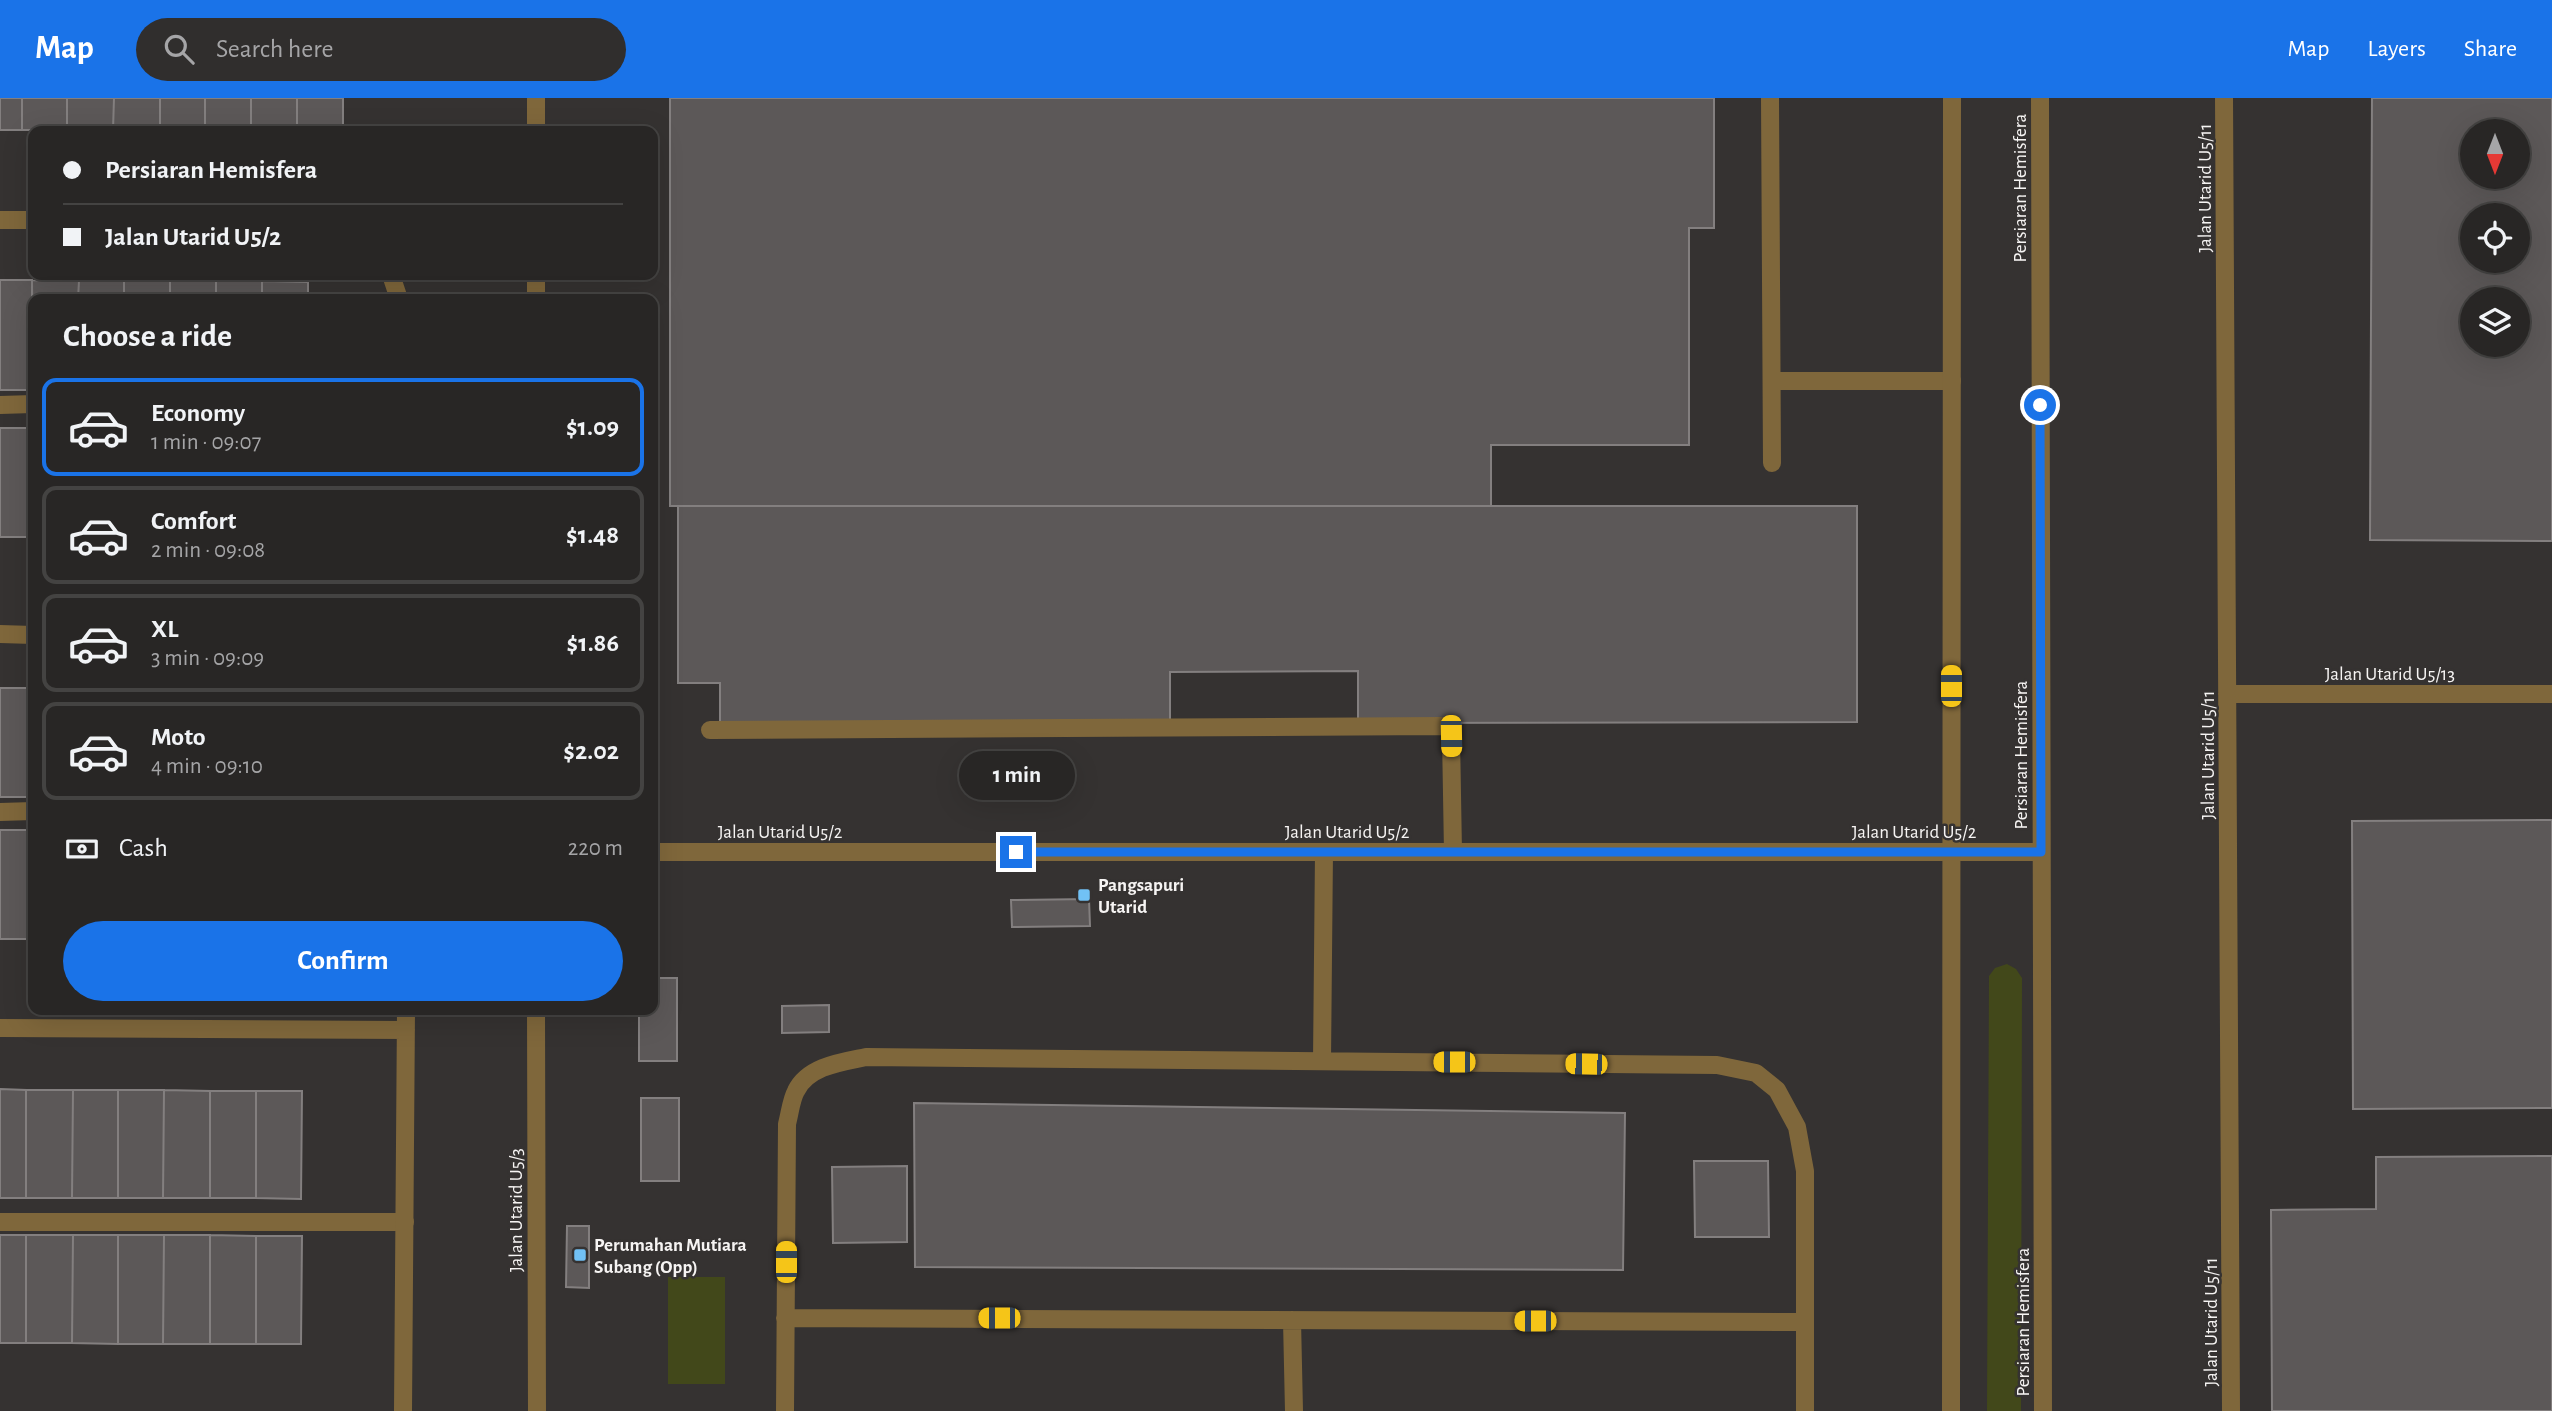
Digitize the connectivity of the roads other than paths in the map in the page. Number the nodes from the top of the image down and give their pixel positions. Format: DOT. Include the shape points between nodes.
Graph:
graph roads {
  1 [pos="536,98"];
  2 [pos="1770,98"];
  3 [pos="1951,98"];
  4 [pos="2040,98"];
  5 [pos="2224,98"];
  6 [pos="536,126"];
  7 [pos="0,220"];
  8 [pos="28,220"];
  9 [pos="1773,381"];
  10 [pos="1951,381"];
  11 [pos="28,404"];
  12 [pos="0,405"];
  13 [pos="1772,463"];
  14 [pos="0,634"];
  15 [pos="28,635"];
  16 [pos="2227,694"];
  17 [pos="2552,694"];
  18 [pos="710,730"];
  19 [pos="28,811"];
  20 [pos="0,812"];
  21 [pos="658,852"];
  22 [pos="1324,852"];
  23 [pos="1453,852"];
  24 [pos="1951,852"];
  25 [pos="2041,852"];
  26 [pos="406,1015"];
  27 [pos="536,1015"];
  28 [pos="0,1028"];
  29 [pos="406,1030"];
  30 [pos="1322,1061"];
  31 [pos="0,1222"];
  32 [pos="405,1222"];
  33 [pos="785,1318"];
  34 [pos="1292,1320"];
  35 [pos="1805,1322"];
  36 [pos="403,1411"];
  37 [pos="537,1411"];
  38 [pos="785,1411"];
  39 [pos="1294,1411"];
  40 [pos="1805,1411"];
  41 [pos="1951,1411"];
  42 [pos="2043,1411"];
  43 [pos="2231,1411"];
  1 -- 6 [label="street"];
  2 -- 9 [label="street"];
  3 -- 10 [label="street"];
  4 -- 25 [label="street, Persiaran Hemisfera"];
  5 -- 16 [label="street, Jalan Utarid U5/11"];
  7 -- 8 [label="street"];
  9 -- 10 [label="street"];
  9 -- 13 [label="street"];
  10 -- 24 [label="street"];
  11 -- 12 [label="street"];
  14 -- 15 [label="street"];
  16 -- 17 [label="street, Jalan Utarid U5/13"];
  16 -- 43 [label="street, Jalan Utarid U5/11"];
  18 -- 23 [label="street" via="1442,726 1451,729"];
  19 -- 20 [label="street"];
  21 -- 22 [label="street, Jalan Utarid U5/2"];
  22 -- 23 [label="street, Jalan Utarid U5/2"];
  22 -- 30 [label="street"];
  23 -- 24 [label="street, Jalan Utarid U5/2"];
  24 -- 25 [label="street, Jalan Utarid U5/2"];
  24 -- 41 [label="street"];
  25 -- 42 [label="street, Persiaran Hemisfera"];
  26 -- 29 [label="street"];
  27 -- 37 [label="street, Jalan Utarid U5/3"];
  28 -- 29 [label="street"];
  29 -- 32 [label="street"];
  30 -- 33 [label="street" via="866,1058 832,1063 796,1089 787,1124"];
  30 -- 35 [label="street" via="1717,1065 1756,1073 1777,1090 1797,1127 1805,1171"];
  31 -- 32 [label="street"];
  32 -- 36 [label="street"];
  33 -- 34 [label="street"];
  33 -- 38 [label="street"];
  34 -- 35 [label="street"];
  34 -- 39 [label="street"];
  35 -- 40 [label="street"];
}
